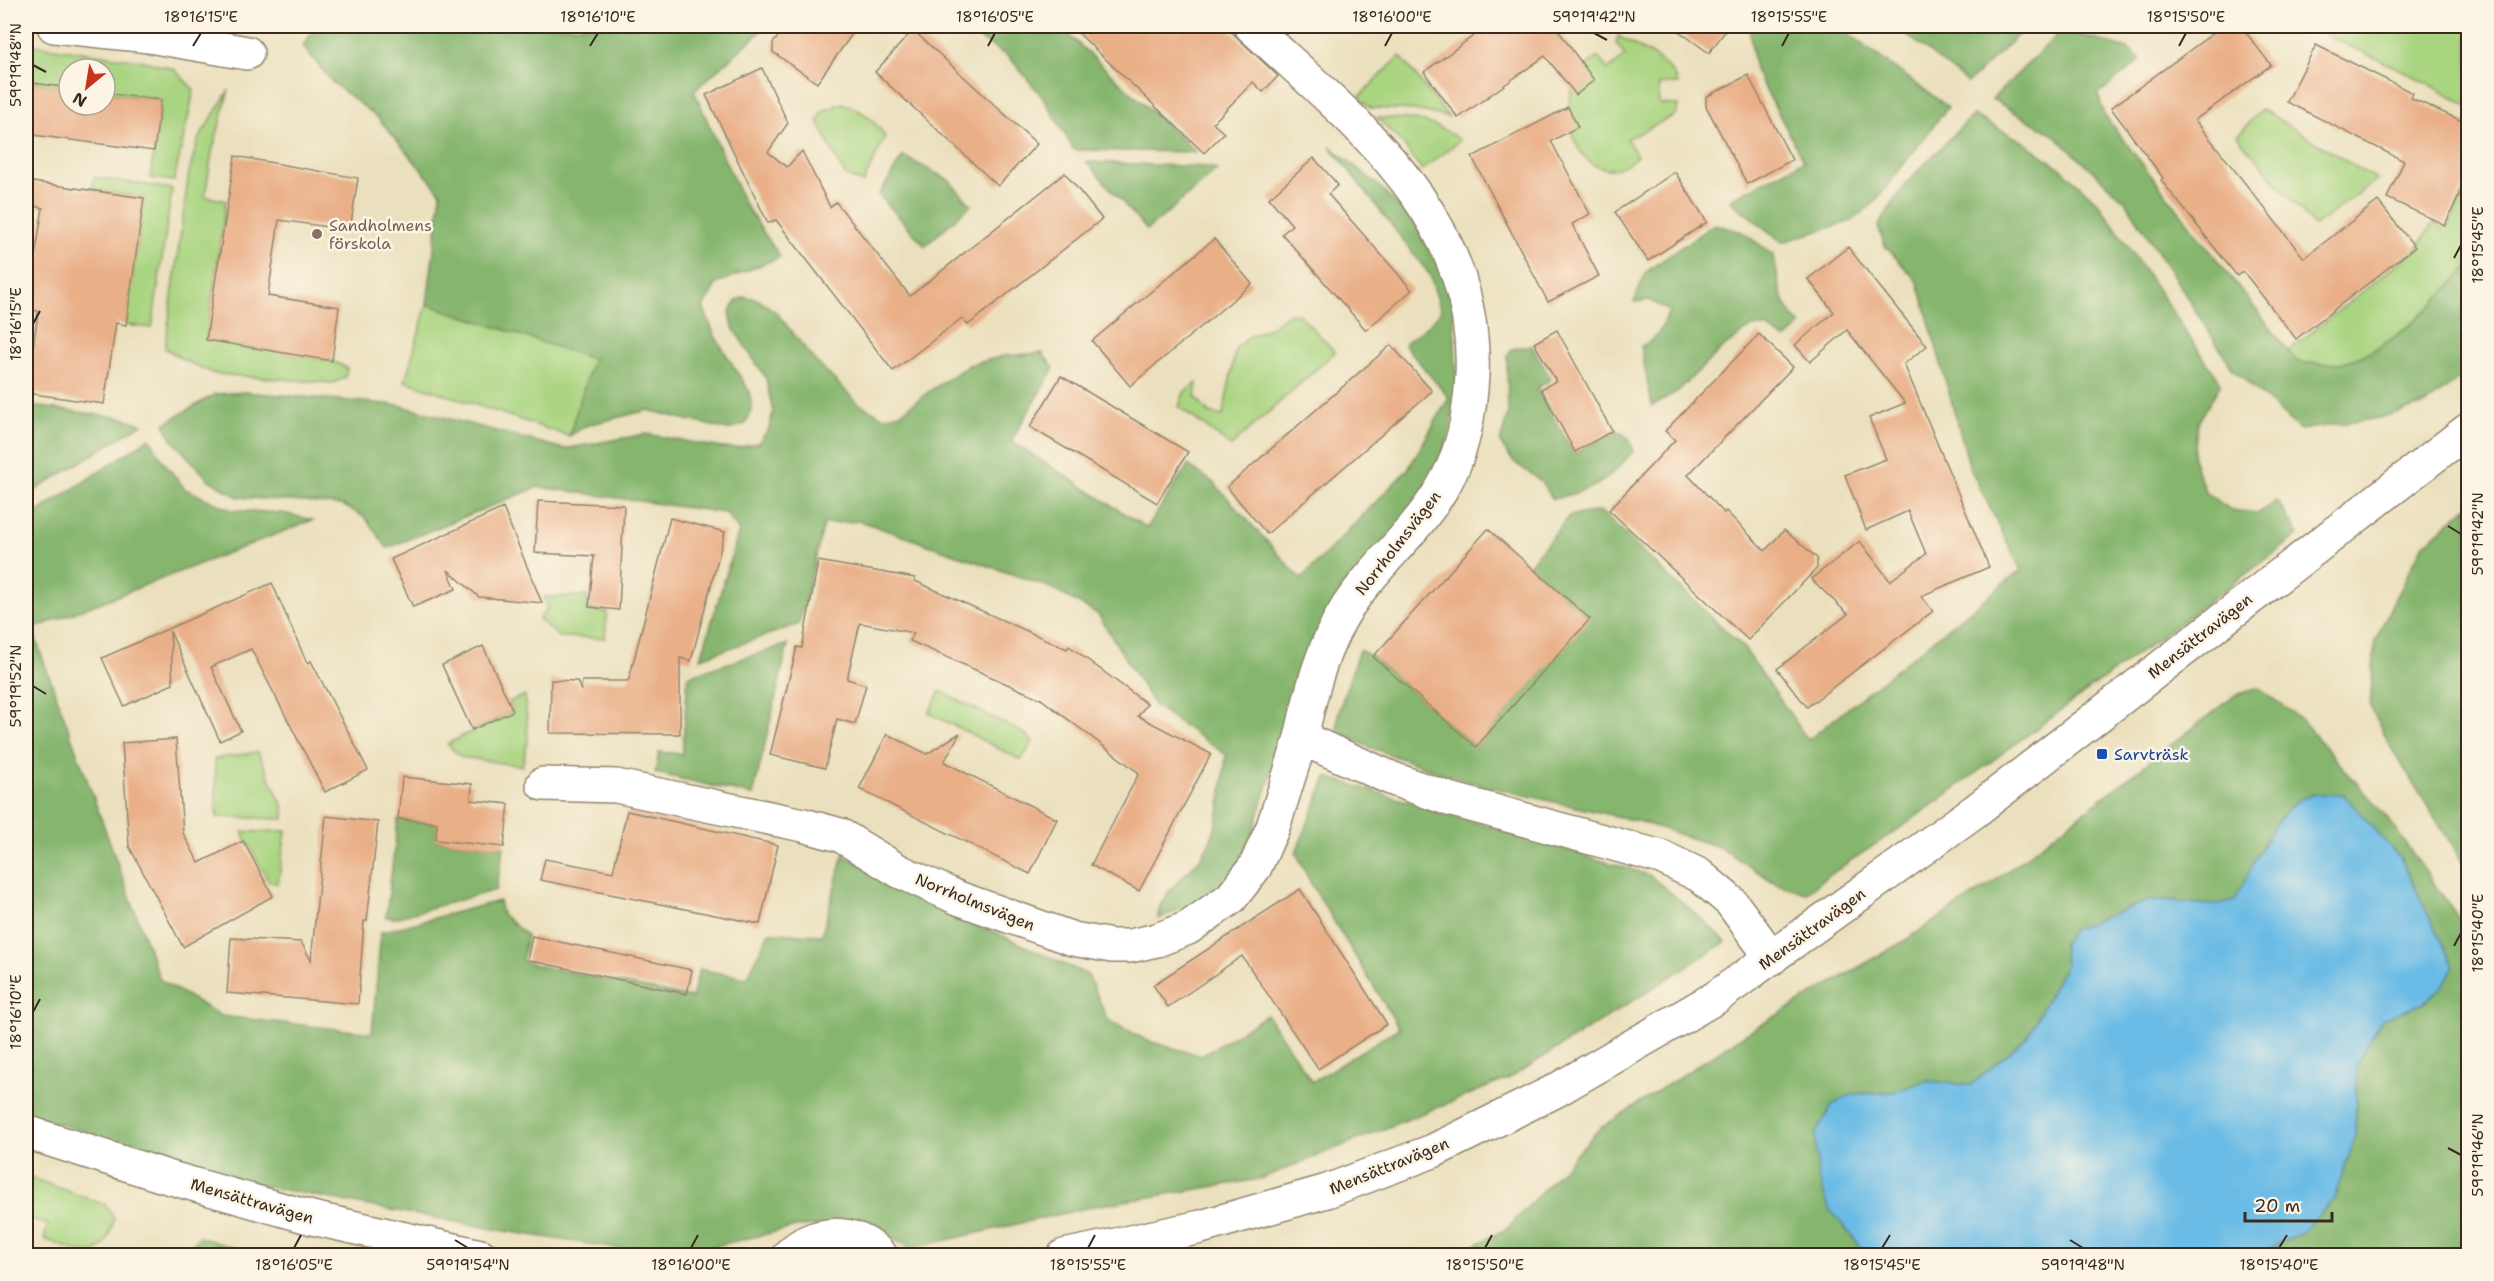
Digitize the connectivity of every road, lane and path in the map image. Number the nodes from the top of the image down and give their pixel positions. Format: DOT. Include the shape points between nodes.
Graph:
graph roads {
  1 [pos="54,26"];
  2 [pos="1251,26"];
  3 [pos="247,53"];
  4 [pos="2469,430"];
  5 [pos="1301,738"];
  6 [pos="543,784"];
  7 [pos="1772,958"];
  8 [pos="26,1132"];
  9 [pos="481,1256"];
  10 [pos="788,1256"];
  11 [pos="881,1256"];
  12 [pos="1064,1256"];
  1 -- 3 [label="street" via="149,36"];
  2 -- 5 [label="street, Norrholmsvägen" via="1386,153 1415,191 1441,234 1457,271 1473,356 1463,435 1446,481 1421,518 1348,606 1319,669"];
  4 -- 7 [label="street, Mensättravägen" via="1975,811"];
  5 -- 6 [label="street, Norrholmsvägen" via="1273,826 1255,867 1231,898 1188,928 1130,946 1073,939 980,906 899,871 840,835 616,786"];
  5 -- 7 [label="street" via="1449,799 1661,857 1699,875 1731,902"];
  7 -- 12 [label="street, Mensättravägen" via="1714,998 1555,1091 1433,1151 1327,1191 1222,1221"];
  8 -- 9 [label="street, Mensättravägen" via="312,1218"];
  10 -- 11 [label="street" via="811,1239 836,1234 863,1242"];
}
